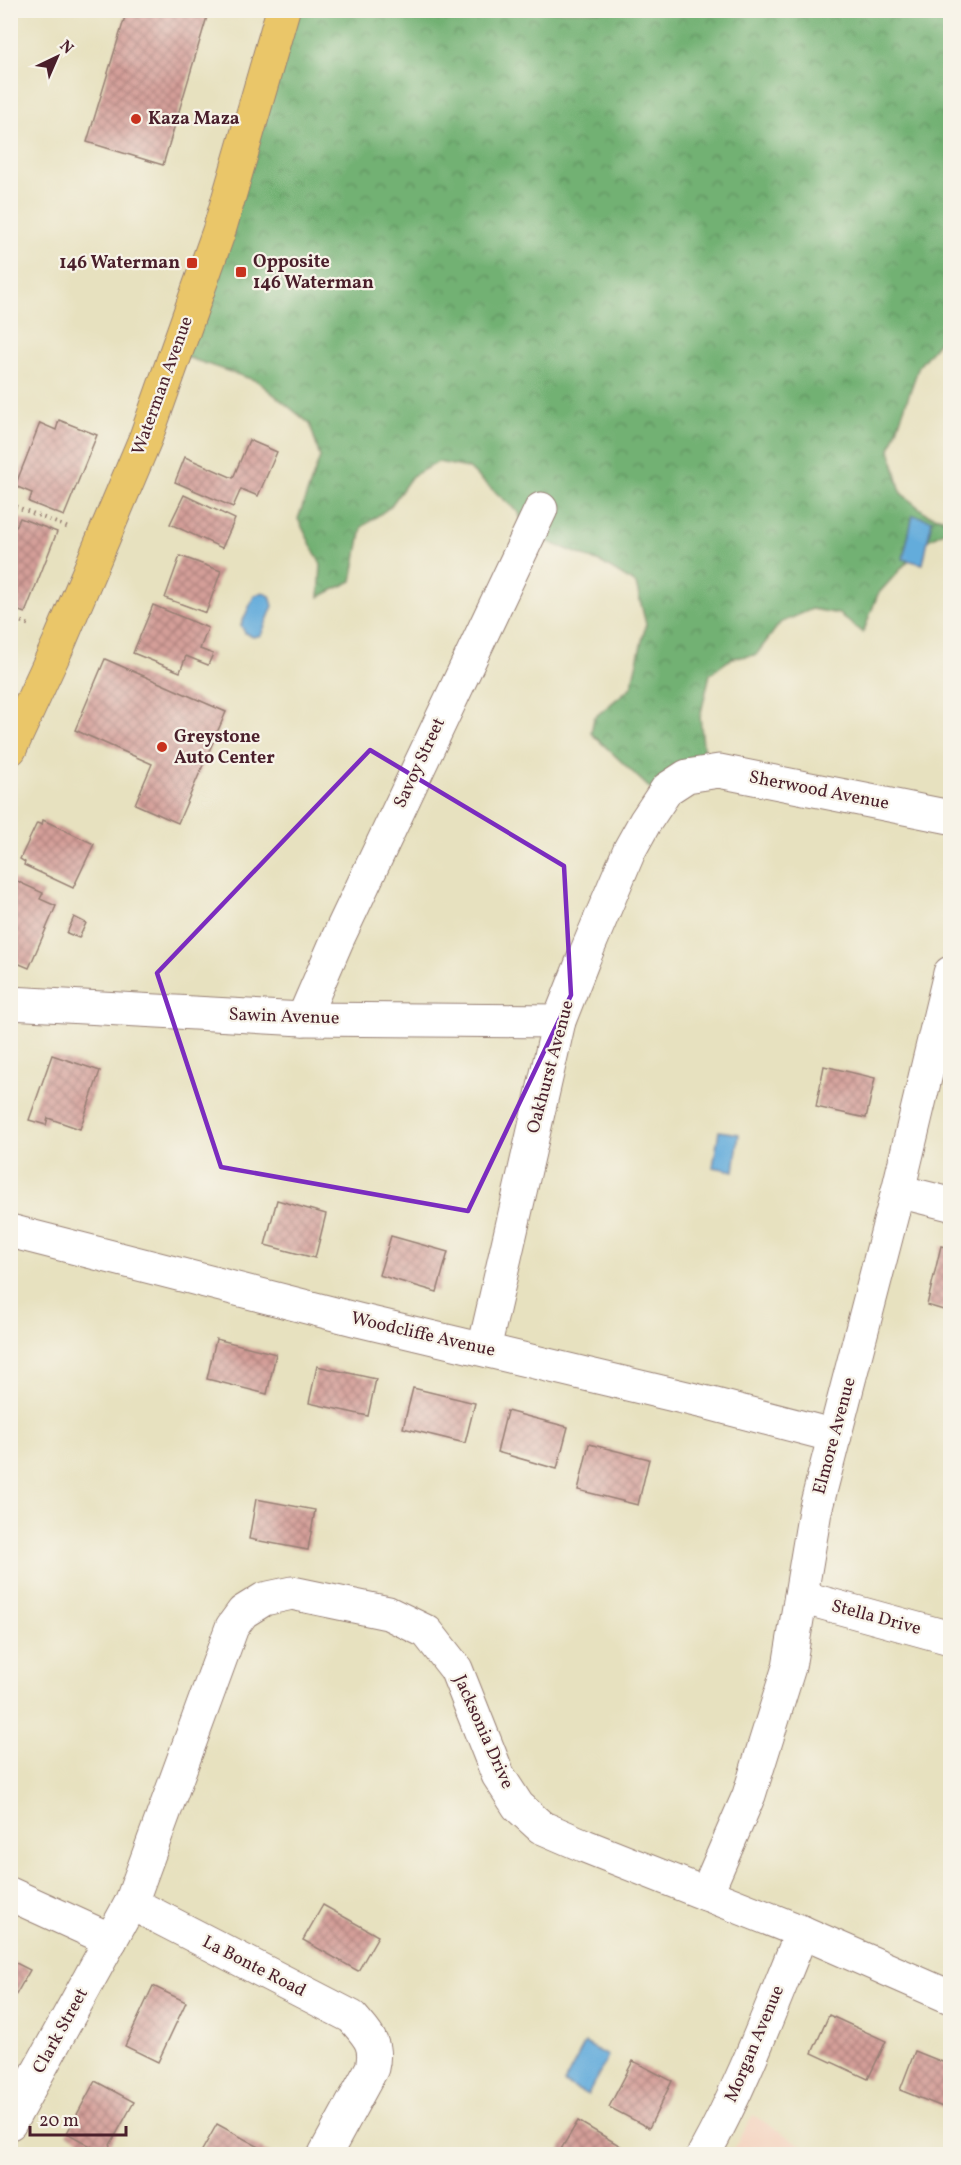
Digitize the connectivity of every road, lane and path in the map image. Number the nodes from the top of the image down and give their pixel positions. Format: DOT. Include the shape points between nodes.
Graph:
graph roads {
  1 [pos="283,10"];
  2 [pos="10,504"];
  3 [pos="541,509"];
  4 [pos="81,532"];
  5 [pos="10,616"];
  6 [pos="40,630"];
  7 [pos="10,749"];
  8 [pos="687,776"];
  9 [pos="951,817"];
  10 [pos="951,973"];
  11 [pos="10,1003"];
  12 [pos="303,1019"];
  13 [pos="559,1021"];
  14 [pos="898,1191"];
  15 [pos="951,1204"];
  16 [pos="10,1231"];
  17 [pos="484,1349"];
  18 [pos="835,1437"];
  19 [pos="801,1597"];
  20 [pos="951,1638"];
  21 [pos="10,1894"];
  22 [pos="706,1894"];
  23 [pos="131,1903"];
  24 [pos="802,1932"];
  25 [pos="111,1940"];
  26 [pos="951,1997"];
  27 [pos="10,2123"];
  28 [pos="325,2154"];
  29 [pos="704,2154"];
  1 -- 7 [label="main road, Waterman Avenue" via="219,231 146,437"];
  2 -- 4 [label="path"];
  3 -- 12 [label="street, Savoy Street"];
  5 -- 6 [label="path"];
  8 -- 9 [label="street, Sherwood Avenue" via="719,771"];
  8 -- 13 [label="street, Oakhurst Avenue" via="667,789 630,849"];
  10 -- 14 [label="street, Elmore Avenue"];
  11 -- 12 [label="street, Sawin Avenue"];
  12 -- 13 [label="street, Sawin Avenue"];
  13 -- 17 [label="street, Oakhurst Avenue"];
  14 -- 15 [label="street"];
  14 -- 18 [label="street, Elmore Avenue"];
  16 -- 17 [label="street, Woodcliffe Avenue"];
  17 -- 18 [label="street, Woodcliffe Avenue"];
  18 -- 19 [label="street, Elmore Avenue" via="815,1511"];
  19 -- 20 [label="street, Stella Drive"];
  19 -- 22 [label="street, Elmore Avenue" via="789,1667 749,1795"];
  21 -- 25 [label="street"];
  22 -- 23 [label="street, Jacksonia Drive" via="541,1827 518,1806 498,1775 456,1669 427,1632 388,1613 292,1593 264,1599 243,1612 232,1627"];
  22 -- 24 [label="street, Jacksonia Drive"];
  23 -- 25 [label="street, Jacksonia Drive"];
  23 -- 28 [label="street, La Bonte Road" via="352,2017 371,2038 375,2056 372,2068"];
  24 -- 26 [label="street, Jacksonia Drive"];
  24 -- 29 [label="street, Morgan Avenue" via="745,2072"];
  25 -- 27 [label="street, Clark Street"];
}
